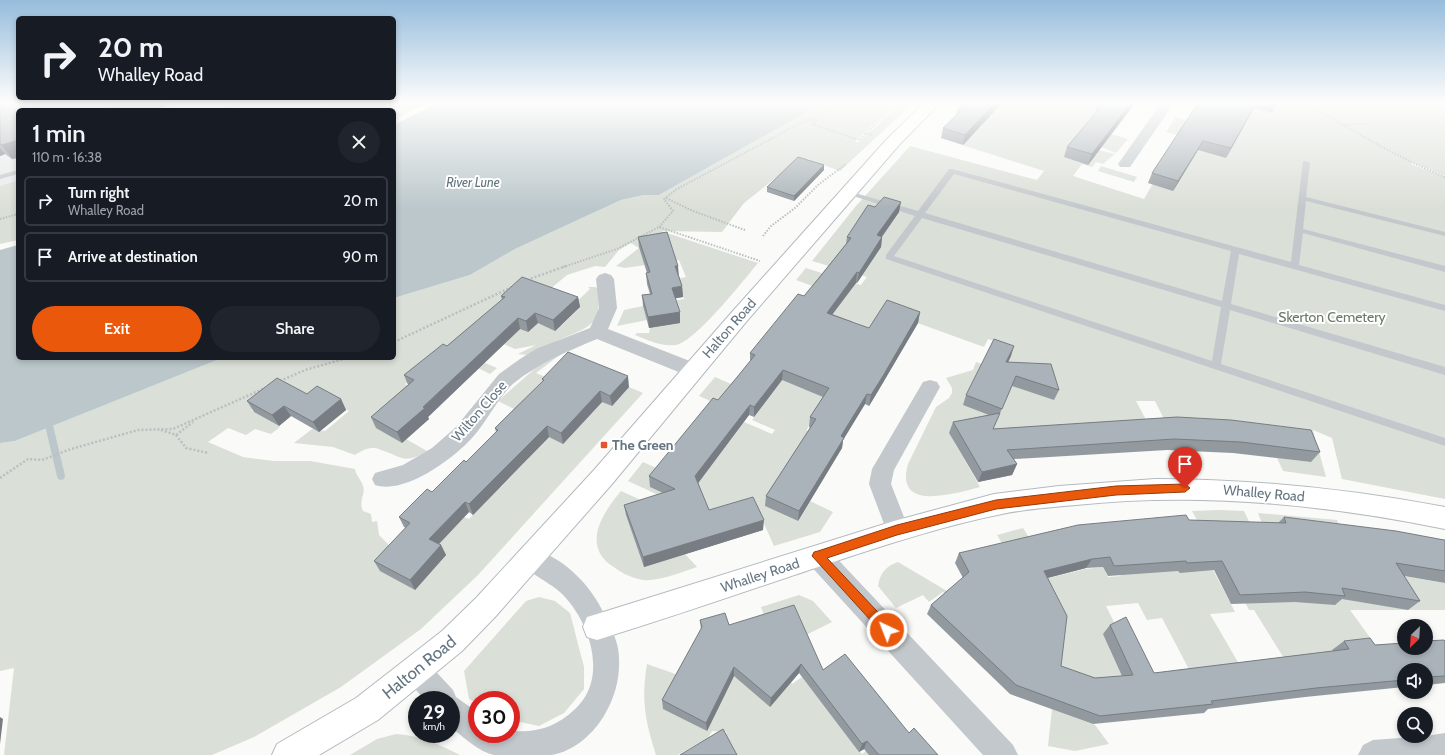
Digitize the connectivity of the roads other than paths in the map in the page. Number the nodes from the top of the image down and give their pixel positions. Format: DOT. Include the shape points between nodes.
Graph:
graph roads {
  1 [pos="897,138"];
  2 [pos="1143,138"];
  3 [pos="1306,163"];
  4 [pos="1125,164"];
  5 [pos="16,173"];
  6 [pos="0,177"];
  7 [pos="848,193"];
  8 [pos="1302,198"];
  9 [pos="920,213"];
  10 [pos="1299,230"];
  11 [pos="1445,234"];
  12 [pos="1236,250"];
  13 [pos="1295,266"];
  14 [pos="1445,269"];
  15 [pos="606,279"];
  16 [pos="1226,305"];
  17 [pos="1445,308"];
  18 [pos="597,332"];
  19 [pos="1216,365"];
  20 [pos="693,370"];
  21 [pos="1445,371"];
  22 [pos="930,387"];
  23 [pos="1445,442"];
  24 [pos="383,479"];
  25 [pos="1445,518"];
  26 [pos="897,530"];
  27 [pos="818,556"];
  28 [pos="531,558"];
  29 [pos="597,627"];
  30 [pos="417,671"];
  31 [pos="435,691"];
  32 [pos="460,716"];
  33 [pos="468,723"];
  34 [pos="502,743"];
  35 [pos="1445,747"];
  36 [pos="570,749"];
  37 [pos="288,755"];
  38 [pos="1003,755"];
  39 [pos="1373,755"];
  1 -- 7 [label="street, Halton Road"];
  2 -- 4 [label="street"];
  3 -- 8 [label="lane"];
  5 -- 6 [label="lane"];
  7 -- 9 [label="lane"];
  7 -- 20 [label="street, Halton Road"];
  8 -- 10 [label="lane"];
  8 -- 11 [label="lane"];
  9 -- 12 [label="lane" via="952,171"];
  9 -- 16 [label="lane"];
  9 -- 19 [label="lane" via="889,257"];
  10 -- 13 [label="lane"];
  10 -- 14 [label="lane"];
  12 -- 13 [label="lane"];
  12 -- 16 [label="lane"];
  13 -- 17 [label="lane"];
  15 -- 18 [label="street" via="608,308"];
  16 -- 19 [label="lane"];
  16 -- 21 [label="lane"];
  18 -- 20 [label="street"];
  18 -- 24 [label="street, Wilton Close" via="543,354 527,364 506,379 464,432 440,454 409,473"];
  19 -- 23 [label="lane"];
  20 -- 28 [label="street, Halton Road"];
  22 -- 26 [label="street" via="883,468 880,484"];
  25 -- 26 [label="street, Whalley Road" via="1407,510 1265,491 1171,488 1109,491 996,505"];
  26 -- 27 [label="street, Whalley Road"];
  27 -- 29 [label="street, Whalley Road"];
  27 -- 38 [label="street"];
  28 -- 29 [label="street" via="577,592"];
  28 -- 30 [label="street, Halton Road" via="452,641"];
  29 -- 36 [label="street" via="606,658 605,678 595,710"];
  30 -- 31 [label="street"];
  30 -- 37 [label="street, Halton Road" via="367,709"];
  32 -- 33 [label="street"];
  34 -- 36 [label="street" via="514,749 532,752"];
  35 -- 39 [label="street"];
}
